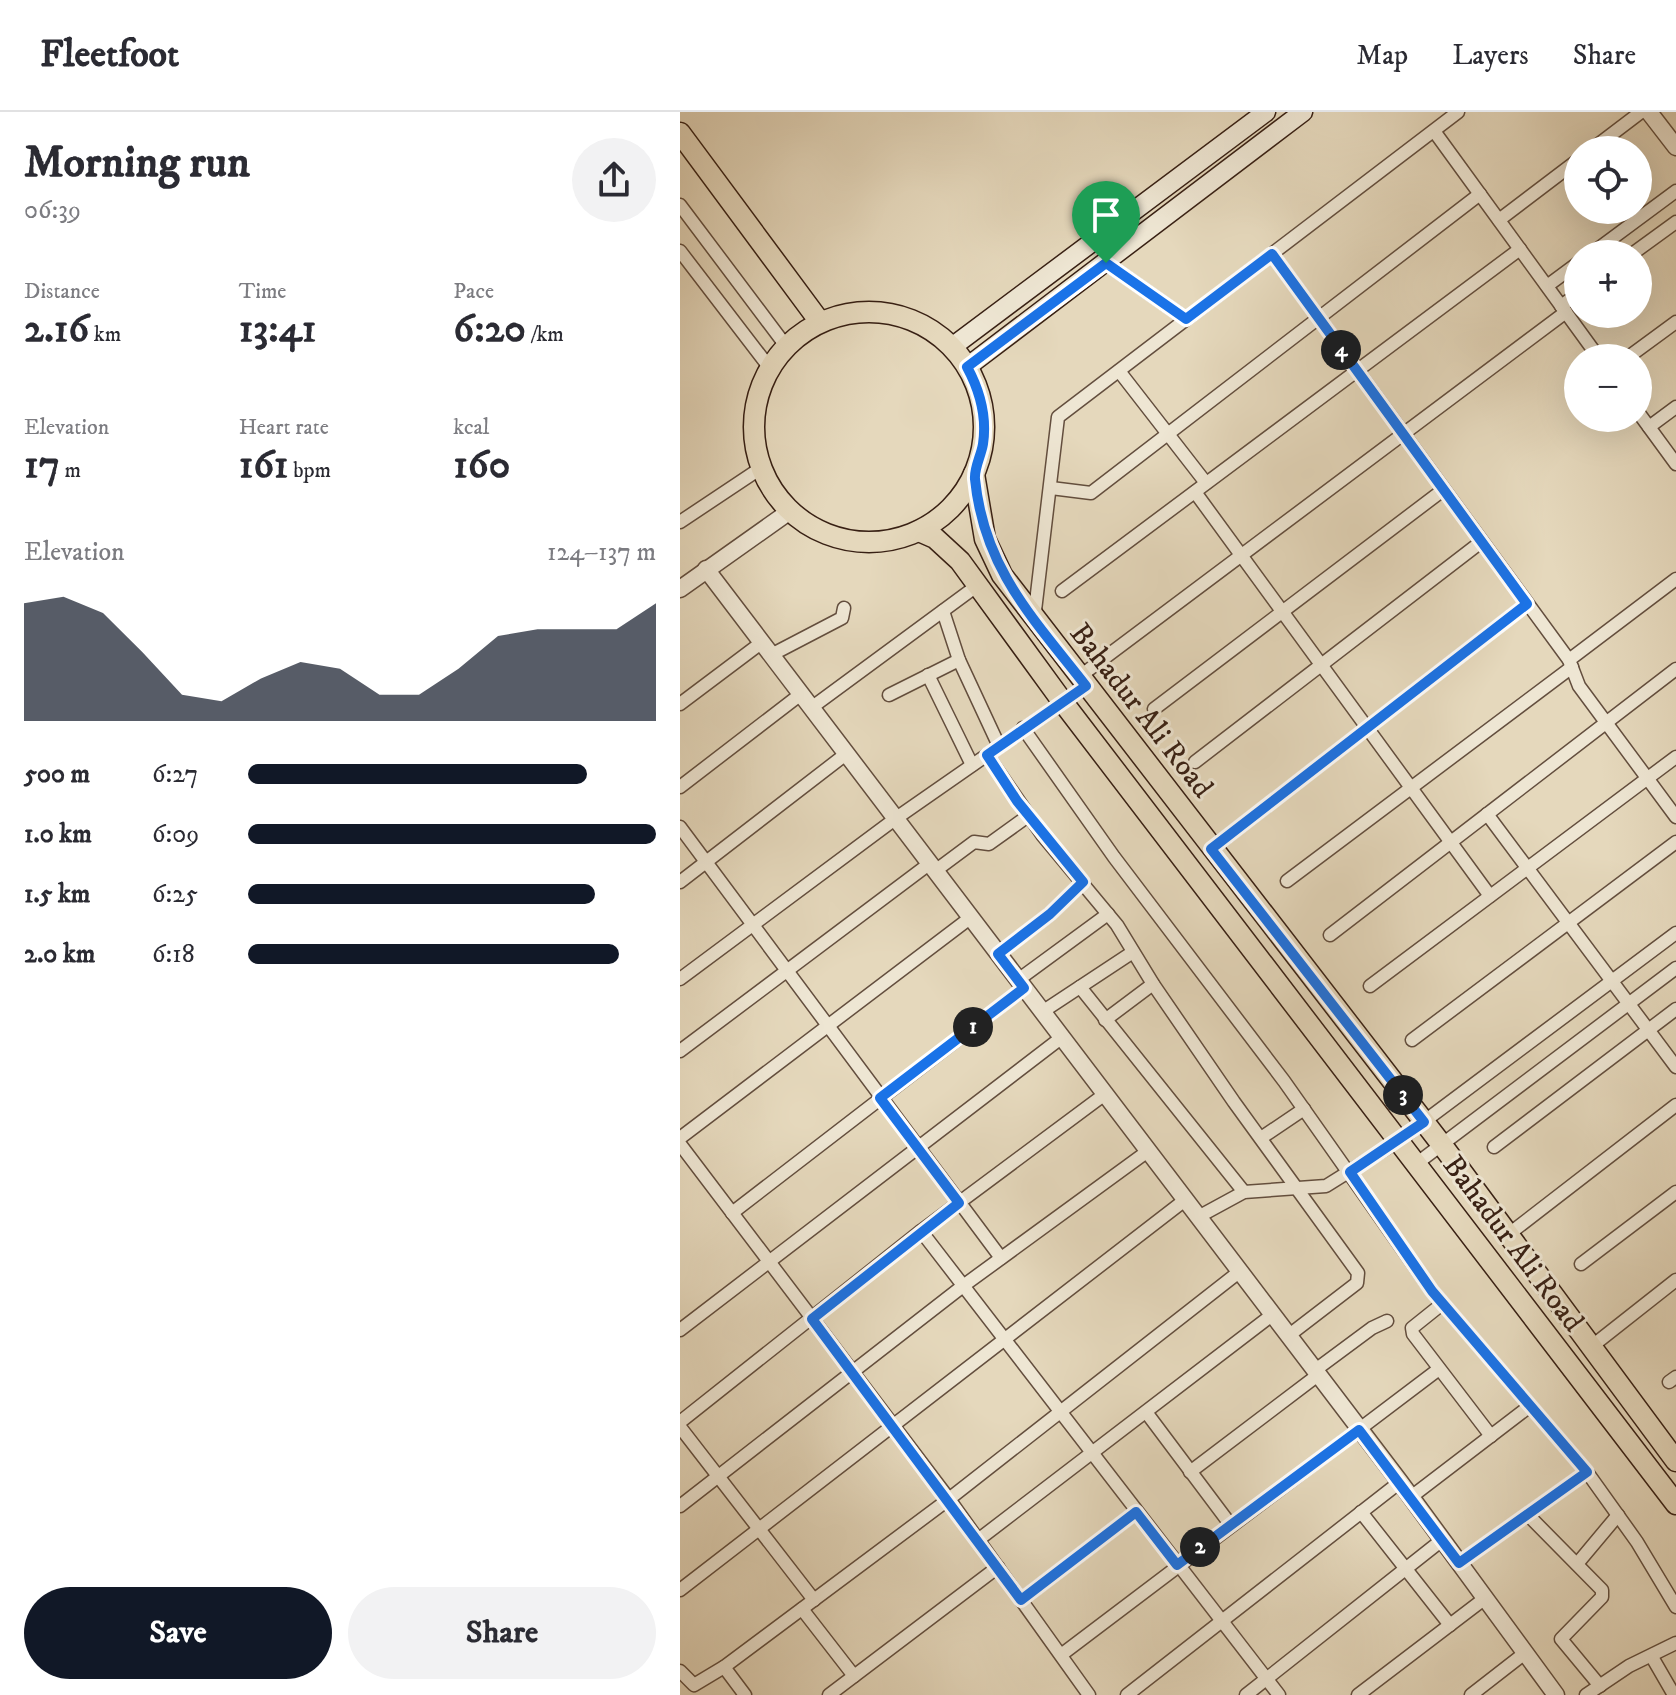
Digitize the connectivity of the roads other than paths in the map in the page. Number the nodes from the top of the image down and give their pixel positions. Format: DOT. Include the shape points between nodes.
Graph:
graph roads {
  1 [pos="1266,112"];
  2 [pos="1303,112"];
  3 [pos="1458,112"];
  4 [pos="1641,112"];
  5 [pos="1649,112"];
  6 [pos="1434,131"];
  7 [pos="680,133"];
  8 [pos="1609,136"];
  9 [pos="1676,147"];
  10 [pos="1564,171"];
  11 [pos="1676,191"];
  12 [pos="1480,194"];
  13 [pos="680,205"];
  14 [pos="1499,220"];
  15 [pos="1676,222"];
  16 [pos="1610,240"];
  17 [pos="1651,240"];
  18 [pos="1520,249"];
  19 [pos="680,251"];
  20 [pos="1272,254"];
  21 [pos="1106,263"];
  22 [pos="1564,273"];
  23 [pos="1547,286"];
  24 [pos="1563,309"];
  25 [pos="1318,317"];
  26 [pos="1186,319"];
  27 [pos="820,322"];
  28 [pos="1676,322"];
  29 [pos="1589,344"];
  30 [pos="1646,344"];
  31 [pos="786,346"];
  32 [pos="952,347"];
  33 [pos="769,367"];
  34 [pos="967,367"];
  35 [pos="1119,371"];
  36 [pos="1356,371"];
  37 [pos="1676,407"];
  38 [pos="1652,425"];
  39 [pos="1652,431"];
  40 [pos="1168,433"];
  41 [pos="1402,435"];
  42 [pos="1676,464"];
  43 [pos="761,468"];
  44 [pos="974,474"];
  45 [pos="1051,488"];
  46 [pos="1200,488"];
  47 [pos="1443,490"];
  48 [pos="790,511"];
  49 [pos="680,522"];
  50 [pos="919,531"];
  51 [pos="1481,542"];
  52 [pos="1241,555"];
  53 [pos="706,569"];
  54 [pos="1676,579"];
  55 [pos="978,585"];
  56 [pos="680,589"];
  57 [pos="1062,591"];
  58 [pos="1527,604"];
  59 [pos="844,608"];
  60 [pos="943,611"];
  61 [pos="1283,612"];
  62 [pos="1034,619"];
  63 [pos="766,649"];
  64 [pos="959,660"];
  65 [pos="1570,664"];
  66 [pos="1321,665"];
  67 [pos="1676,669"];
  68 [pos="928,675"];
  69 [pos="1082,681"];
  70 [pos="889,695"];
  71 [pos="806,701"];
  72 [pos="1062,701"];
  73 [pos="680,704"];
  74 [pos="1154,709"];
  75 [pos="1606,722"];
  76 [pos="1023,728"];
  77 [pos="1368,728"];
  78 [pos="999,746"];
  79 [pos="846,754"];
  80 [pos="987,755"];
  81 [pos="1676,757"];
  82 [pos="1195,762"];
  83 [pos="972,765"];
  84 [pos="1647,778"];
  85 [pos="680,787"];
  86 [pos="1411,788"];
  87 [pos="1487,814"];
  88 [pos="1028,816"];
  89 [pos="1676,817"];
  90 [pos="895,819"];
  91 [pos="680,827"];
  92 [pos="1451,842"];
  93 [pos="1676,842"];
  94 [pos="1211,849"];
  95 [pos="706,862"];
  96 [pos="932,867"];
  97 [pos="1525,869"];
  98 [pos="1287,881"];
  99 [pos="680,882"];
  100 [pos="1083,882"];
  101 [pos="1490,896"];
  102 [pos="1108,914"];
  103 [pos="970,918"];
  104 [pos="753,924"];
  105 [pos="1567,924"];
  106 [pos="1676,933"];
  107 [pos="1330,935"];
  108 [pos="1133,952"];
  109 [pos="998,954"];
  110 [pos="1676,968"];
  111 [pos="788,969"];
  112 [pos="680,979"];
  113 [pos="1611,982"];
  114 [pos="1021,984"];
  115 [pos="1153,984"];
  116 [pos="1370,986"];
  117 [pos="1080,987"];
  118 [pos="1627,1005"];
  119 [pos="1676,1009"];
  120 [pos="1042,1012"];
  121 [pos="1105,1020"];
  122 [pos="829,1025"];
  123 [pos="1648,1030"];
  124 [pos="1061,1038"];
  125 [pos="1412,1040"];
  126 [pos="680,1051"];
  127 [pos="1676,1067"];
  128 [pos="1105,1094"];
  129 [pos="880,1098"];
  130 [pos="1676,1105"];
  131 [pos="1304,1109"];
  132 [pos="1424,1122"];
  133 [pos="680,1138"];
  134 [pos="1261,1138"];
  135 [pos="1398,1141"];
  136 [pos="680,1144"];
  137 [pos="1442,1145"];
  138 [pos="916,1147"];
  139 [pos="1494,1147"];
  140 [pos="1148,1151"];
  141 [pos="1416,1164"];
  142 [pos="1350,1172"];
  143 [pos="1298,1187"];
  144 [pos="1244,1192"];
  145 [pos="1676,1192"];
  146 [pos="1185,1200"];
  147 [pos="959,1203"];
  148 [pos="732,1213"];
  149 [pos="1198,1217"];
  150 [pos="921,1231"];
  151 [pos="1509,1234"];
  152 [pos="1001,1258"];
  153 [pos="768,1261"];
  154 [pos="1581,1264"];
  155 [pos="1239,1272"];
  156 [pos="1676,1280"];
  157 [pos="963,1286"];
  158 [pos="1442,1304"];
  159 [pos="1272,1315"];
  160 [pos="812,1319"];
  161 [pos="1387,1321"];
  162 [pos="680,1330"];
  163 [pos="1288,1336"];
  164 [pos="1004,1340"];
  165 [pos="1591,1347"];
  166 [pos="1439,1369"];
  167 [pos="852,1371"];
  168 [pos="1316,1373"];
  169 [pos="1530,1406"];
  170 [pos="1146,1412"];
  171 [pos="1059,1413"];
  172 [pos="680,1424"];
  173 [pos="893,1425"];
  174 [pos="1359,1430"];
  175 [pos="1491,1436"];
  176 [pos="1092,1455"];
  177 [pos="1675,1459"];
  178 [pos="1190,1472"];
  179 [pos="1587,1472"];
  180 [pos="718,1476"];
  181 [pos="1400,1482"];
  182 [pos="1411,1497"];
  183 [pos="949,1499"];
  184 [pos="682,1502"];
  185 [pos="1676,1504"];
  186 [pos="1136,1512"];
  187 [pos="1361,1512"];
  188 [pos="1528,1515"];
  189 [pos="1618,1515"];
  190 [pos="1230,1524"];
  191 [pos="759,1529"];
  192 [pos="978,1540"];
  193 [pos="1442,1540"];
  194 [pos="1459,1563"];
  195 [pos="1577,1564"];
  196 [pos="1177,1565"];
  197 [pos="998,1567"];
  198 [pos="1407,1570"];
  199 [pos="680,1590"];
  200 [pos="1484,1599"];
  201 [pos="814,1600"];
  202 [pos="1021,1600"];
  203 [pos="1676,1607"];
  204 [pos="802,1609"];
  205 [pos="1222,1621"];
  206 [pos="1450,1625"];
  207 [pos="1676,1643"];
  208 [pos="1525,1653"];
  209 [pos="1061,1655"];
  210 [pos="1652,1657"];
  211 [pos="724,1667"];
  212 [pos="680,1671"];
  213 [pos="854,1676"];
  214 [pos="1267,1679"];
  215 [pos="1600,1686"];
  216 [pos="745,1695"];
  217 [pos="829,1695"];
  218 [pos="1089,1695"];
  219 [pos="1127,1695"];
  220 [pos="1246,1695"];
  221 [pos="1279,1695"];
  222 [pos="1358,1695"];
  223 [pos="1471,1695"];
  224 [pos="1556,1695"];
  225 [pos="1586,1695"];
  226 [pos="1674,1695"];
  1 -- 32 [label="main road"];
  2 -- 21 [label="main road"];
  3 -- 6 [label="street"];
  4 -- 8 [label="street"];
  5 -- 9 [label="street"];
  6 -- 12 [label="street"];
  6 -- 20 [label="street"];
  7 -- 27 [label="main road"];
  10 -- 14 [label="street"];
  11 -- 16 [label="street"];
  12 -- 14 [label="street"];
  12 -- 25 [label="street"];
  13 -- 31 [label="street"];
  14 -- 18 [label="street"];
  15 -- 17 [label="street"];
  18 -- 23 [label="street"];
  18 -- 36 [label="street"];
  19 -- 33 [label="street"];
  20 -- 25 [label="street"];
  20 -- 26 [label="street"];
  21 -- 26 [label="street"];
  21 -- 34 [label="main road"];
  22 -- 23 [label="street"];
  23 -- 24 [label="street"];
  24 -- 29 [label="street"];
  24 -- 41 [label="street"];
  25 -- 36 [label="street"];
  25 -- 40 [label="street"];
  26 -- 35 [label="street"];
  27 -- 31 [label="main road"];
  27 -- 32 [label="main road" via="851,312 882,312 926,327"];
  28 -- 30 [label="street"];
  31 -- 33 [label="main road"];
  32 -- 34 [label="main road"];
  33 -- 43 [label="main road" via="753,416"];
  34 -- 44 [label="main road" via="983,412 983,444"];
  35 -- 40 [label="street"];
  35 -- 45 [label="street" via="1058,417"];
  36 -- 41 [label="street"];
  36 -- 46 [label="street"];
  37 -- 38 [label="street"];
  39 -- 42 [label="street"];
  40 -- 45 [label="street" via="1091,493"];
  40 -- 46 [label="street"];
  41 -- 47 [label="street"];
  41 -- 52 [label="street"];
  43 -- 48 [label="main road"];
  43 -- 49 [label="street"];
  44 -- 50 [label="main road" via="952,507"];
  44 -- 62 [label="main road, Bahadur Ali Road" via="991,553"];
  45 -- 62 [label="street"];
  46 -- 52 [label="street"];
  46 -- 57 [label="street"];
  47 -- 51 [label="street"];
  47 -- 61 [label="street"];
  48 -- 50 [label="main road" via="829,535 859,542 890,541"];
  48 -- 53 [label="street"];
  50 -- 55 [label="main road, Bahadur Ali Road" via="948,548"];
  51 -- 58 [label="street"];
  51 -- 66 [label="street"];
  52 -- 61 [label="street"];
  52 -- 69 [label="street"];
  53 -- 56 [label="street"];
  53 -- 63 [label="street"];
  54 -- 65 [label="street"];
  55 -- 60 [label="street"];
  55 -- 72 [label="main road, Bahadur Ali Road"];
  58 -- 65 [label="street"];
  58 -- 77 [label="street"];
  59 -- 63 [label="street" via="842,618"];
  60 -- 64 [label="street"];
  60 -- 71 [label="street"];
  61 -- 66 [label="street"];
  61 -- 74 [label="street"];
  62 -- 69 [label="main road, Bahadur Ali Road"];
  63 -- 71 [label="street"];
  63 -- 73 [label="street"];
  64 -- 68 [label="street"];
  64 -- 78 [label="street"];
  65 -- 75 [label="street"];
  65 -- 86 [label="street"];
  66 -- 77 [label="street"];
  66 -- 82 [label="street"];
  67 -- 75 [label="street"];
  68 -- 70 [label="street"];
  68 -- 83 [label="street"];
  69 -- 72 [label="street"];
  69 -- 94 [label="main road, Bahadur Ali Road"];
  71 -- 79 [label="street"];
  71 -- 85 [label="street"];
  72 -- 76 [label="street"];
  72 -- 135 [label="main road, Bahadur Ali Road"];
  75 -- 84 [label="street"];
  75 -- 87 [label="street"];
  76 -- 78 [label="street"];
  76 -- 131 [label="street"];
  77 -- 86 [label="street"];
  77 -- 94 [label="street"];
  78 -- 80 [label="street"];
  79 -- 90 [label="street"];
  79 -- 95 [label="street"];
  80 -- 83 [label="street"];
  80 -- 88 [label="street"];
  81 -- 84 [label="street"];
  83 -- 90 [label="street"];
  84 -- 89 [label="street"];
  84 -- 97 [label="street"];
  86 -- 92 [label="street"];
  86 -- 98 [label="street"];
  87 -- 92 [label="street"];
  87 -- 97 [label="street"];
  88 -- 96 [label="street" via="989,844 974,842"];
  88 -- 100 [label="street"];
  90 -- 96 [label="street"];
  90 -- 104 [label="street"];
  91 -- 95 [label="street"];
  92 -- 101 [label="street"];
  92 -- 107 [label="street"];
  93 -- 105 [label="street"];
  94 -- 132 [label="main road, Bahadur Ali Road"];
  95 -- 99 [label="street"];
  95 -- 104 [label="street"];
  96 -- 103 [label="street"];
  96 -- 111 [label="street"];
  97 -- 101 [label="street"];
  97 -- 105 [label="street"];
  100 -- 102 [label="street"];
  100 -- 109 [label="street"];
  101 -- 116 [label="street"];
  102 -- 108 [label="street"];
  102 -- 114 [label="street"];
  103 -- 109 [label="street"];
  103 -- 122 [label="street"];
  104 -- 111 [label="street"];
  104 -- 112 [label="street"];
  105 -- 113 [label="street"];
  105 -- 125 [label="street"];
  106 -- 113 [label="street"];
  108 -- 115 [label="street"];
  108 -- 117 [label="street"];
  109 -- 114 [label="street"];
  110 -- 118 [label="street"];
  111 -- 122 [label="street"];
  111 -- 126 [label="street"];
  113 -- 118 [label="street"];
  113 -- 132 [label="street"];
  114 -- 120 [label="street"];
  114 -- 129 [label="street"];
  115 -- 121 [label="street"];
  115 -- 134 [label="street"];
  117 -- 120 [label="street"];
  117 -- 121 [label="street"];
  118 -- 123 [label="street"];
  118 -- 137 [label="street"];
  119 -- 123 [label="street"];
  120 -- 124 [label="street"];
  121 -- 144 [label="street"];
  122 -- 129 [label="street"];
  122 -- 133 [label="street"];
  123 -- 127 [label="street"];
  123 -- 139 [label="street"];
  124 -- 128 [label="street"];
  124 -- 138 [label="street"];
  128 -- 140 [label="street"];
  128 -- 147 [label="street"];
  129 -- 138 [label="street"];
  129 -- 148 [label="street"];
  130 -- 151 [label="street"];
  131 -- 134 [label="street"];
  131 -- 142 [label="street"];
  132 -- 135 [label="street"];
  132 -- 137 [label="main road, Bahadur Ali Road"];
  134 -- 143 [label="street"];
  135 -- 141 [label="main road, Bahadur Ali Road"];
  135 -- 142 [label="street"];
  136 -- 148 [label="street"];
  137 -- 141 [label="street"];
  137 -- 151 [label="main road, Bahadur Ali Road"];
  138 -- 147 [label="street"];
  138 -- 153 [label="street"];
  140 -- 146 [label="street"];
  140 -- 152 [label="street"];
  141 -- 185 [label="main road, Bahadur Ali Road"];
  142 -- 143 [label="street" via="1326,1186"];
  142 -- 158 [label="street"];
  143 -- 144 [label="street"];
  143 -- 163 [label="street" via="1359,1278"];
  144 -- 149 [label="street"];
  145 -- 154 [label="street"];
  146 -- 149 [label="street"];
  146 -- 164 [label="street"];
  147 -- 150 [label="street"];
  147 -- 152 [label="street"];
  148 -- 153 [label="street"];
  149 -- 155 [label="street"];
  150 -- 157 [label="street"];
  150 -- 160 [label="street"];
  151 -- 165 [label="main road, Bahadur Ali Road"];
  152 -- 157 [label="street"];
  153 -- 160 [label="street"];
  153 -- 162 [label="street"];
  155 -- 159 [label="street"];
  155 -- 171 [label="street"];
  156 -- 165 [label="street"];
  157 -- 164 [label="street"];
  157 -- 167 [label="street"];
  158 -- 166 [label="street" via="1412,1331"];
  158 -- 169 [label="street"];
  159 -- 163 [label="street"];
  159 -- 170 [label="street"];
  160 -- 167 [label="street"];
  160 -- 172 [label="street"];
  161 -- 168 [label="street"];
  163 -- 168 [label="street"];
  164 -- 171 [label="street"];
  164 -- 173 [label="street"];
  165 -- 177 [label="main road, Bahadur Ali Road"];
  166 -- 174 [label="street"];
  166 -- 175 [label="street"];
  167 -- 173 [label="street"];
  167 -- 180 [label="street"];
  168 -- 174 [label="street"];
  168 -- 178 [label="street"];
  169 -- 175 [label="street"];
  169 -- 179 [label="street"];
  170 -- 176 [label="street"];
  170 -- 178 [label="street"];
  171 -- 176 [label="street"];
  171 -- 183 [label="street"];
  172 -- 180 [label="street"];
  173 -- 183 [label="street"];
  173 -- 191 [label="street"];
  174 -- 181 [label="street"];
  174 -- 190 [label="street"];
  175 -- 182 [label="street"];
  176 -- 186 [label="street"];
  176 -- 192 [label="street"];
  178 -- 190 [label="street"];
  179 -- 188 [label="street"];
  179 -- 189 [label="street"];
  180 -- 184 [label="street"];
  180 -- 191 [label="street"];
  181 -- 182 [label="street"];
  181 -- 187 [label="street"];
  182 -- 193 [label="street"];
  183 -- 192 [label="street"];
  183 -- 201 [label="street"];
  186 -- 196 [label="street"];
  186 -- 202 [label="street"];
  187 -- 198 [label="street"];
  187 -- 205 [label="street"];
  188 -- 194 [label="street"];
  188 -- 195 [label="street"];
  189 -- 195 [label="street"];
  189 -- 203 [label="street"];
  190 -- 196 [label="street"];
  191 -- 199 [label="street"];
  191 -- 201 [label="street"];
  192 -- 197 [label="street"];
  193 -- 194 [label="street"];
  193 -- 198 [label="street"];
  194 -- 200 [label="street"];
  195 -- 215 [label="street" via="1603,1594 1561,1639"];
  196 -- 205 [label="street"];
  196 -- 209 [label="street"];
  197 -- 202 [label="street"];
  197 -- 213 [label="street"];
  198 -- 206 [label="street"];
  198 -- 214 [label="street"];
  200 -- 206 [label="street"];
  200 -- 208 [label="street"];
  201 -- 204 [label="street"];
  202 -- 209 [label="street"];
  204 -- 211 [label="street"];
  204 -- 213 [label="street"];
  205 -- 214 [label="street"];
  205 -- 219 [label="street"];
  206 -- 222 [label="street"];
  207 -- 210 [label="street"];
  208 -- 223 [label="street"];
  208 -- 224 [label="street"];
  209 -- 218 [label="street"];
  210 -- 215 [label="street"];
  210 -- 226 [label="street"];
  211 -- 212 [label="street" via="694,1685"];
  211 -- 216 [label="street"];
  213 -- 217 [label="street"];
  214 -- 220 [label="street"];
  214 -- 221 [label="street"];
  215 -- 225 [label="street"];
}
